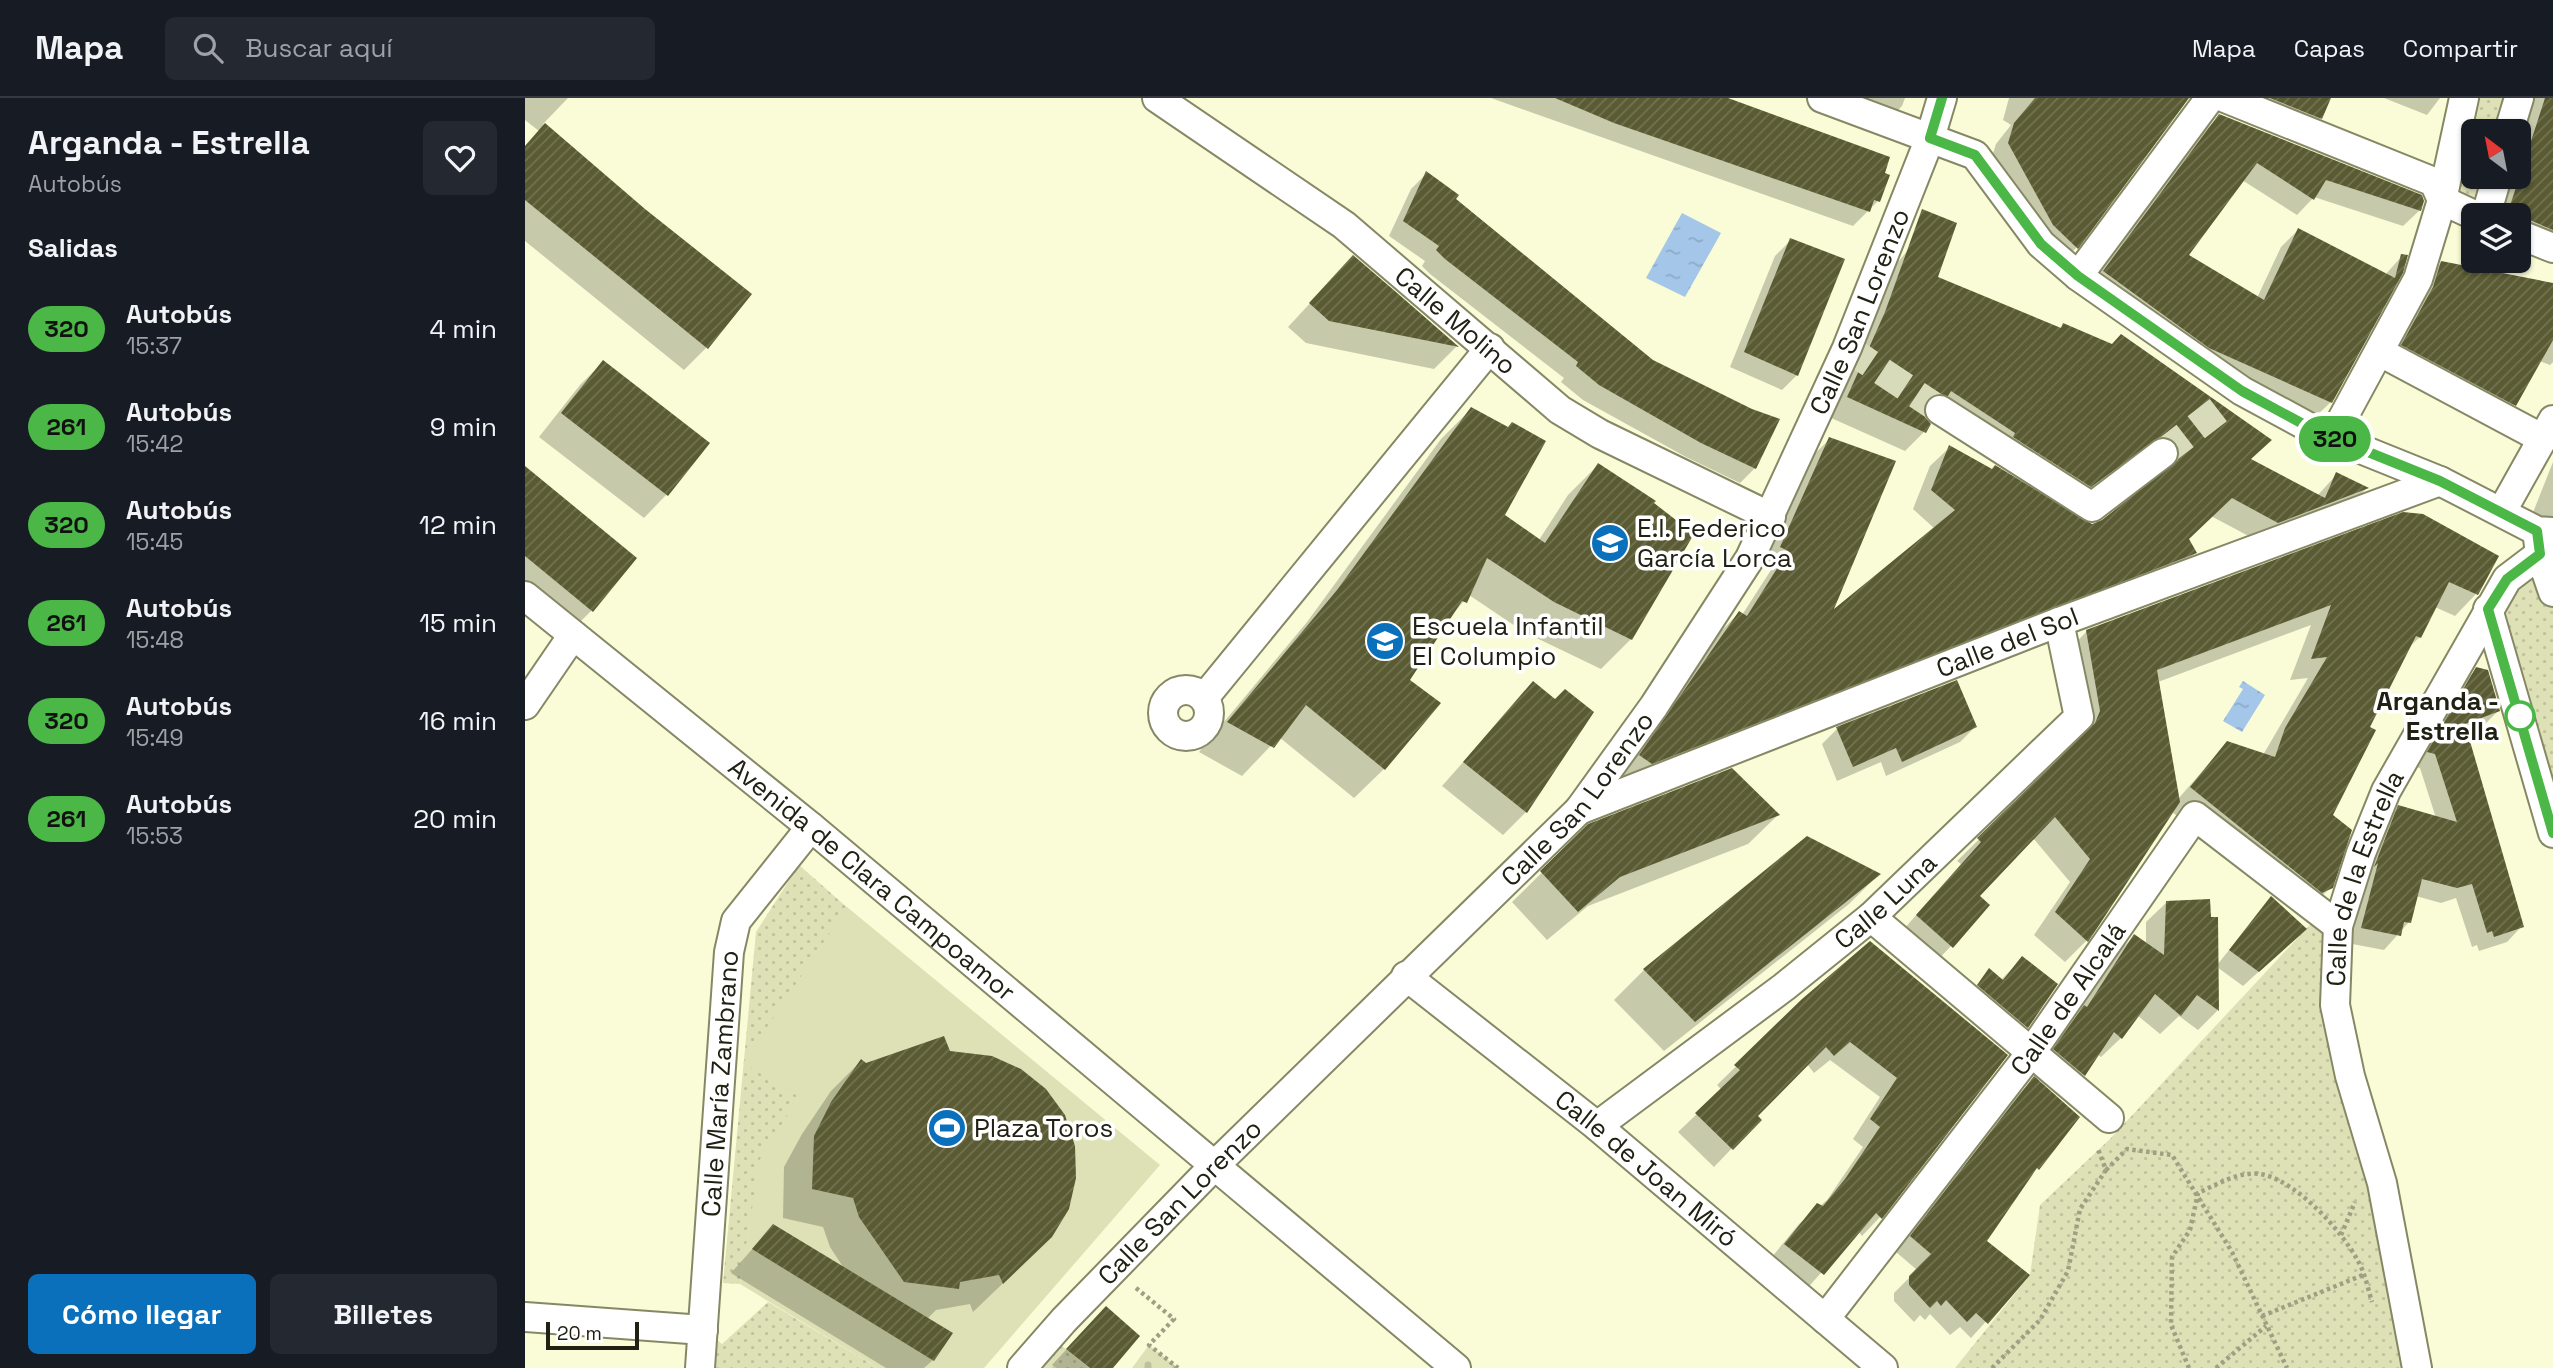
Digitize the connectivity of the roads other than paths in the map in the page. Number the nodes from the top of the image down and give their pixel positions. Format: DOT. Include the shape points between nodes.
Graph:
graph roads {
  1 [pos="1157,98"];
  2 [pos="1822,98"];
  3 [pos="1942,98"];
  4 [pos="2210,98"];
  5 [pos="2225,98"];
  6 [pos="2464,98"];
  7 [pos="2519,98"];
  8 [pos="2513,119"];
  9 [pos="1930,138"];
  10 [pos="2442,200"];
  11 [pos="2461,209"];
  12 [pos="2531,239"];
  13 [pos="2553,248"];
  14 [pos="2078,276"];
  15 [pos="1490,348"];
  16 [pos="2381,352"];
  17 [pos="1940,410"];
  18 [pos="2548,429"];
  19 [pos="2332,438"];
  20 [pos="2163,453"];
  21 [pos="2440,481"];
  22 [pos="2503,510"];
  23 [pos="1771,517"];
  24 [pos="2543,539"];
  25 [pos="2553,592"];
  26 [pos="525,596"];
  27 [pos="2488,609"];
  28 [pos="2059,622"];
  29 [pos="573,635"];
  30 [pos="1204,698"];
  31 [pos="525,705"];
  32 [pos="1579,810"];
  33 [pos="811,827"];
  34 [pos="2553,833"];
  35 [pos="1871,917"];
  36 [pos="2338,926"];
  37 [pos="1406,976"];
  38 [pos="2030,1054"];
  39 [pos="2109,1118"];
  40 [pos="1597,1126"];
  41 [pos="1215,1165"];
  42 [pos="525,1317"];
  43 [pos="1825,1319"];
  44 [pos="703,1330"];
  45 [pos="700,1368"];
  46 [pos="1022,1368"];
  47 [pos="1456,1368"];
  48 [pos="1883,1368"];
  49 [pos="2417,1368"];
  1 -- 15 [label="street, Calle Molino" via="1345,225"];
  2 -- 9 [label="street"];
  3 -- 9 [label="street, Calle San Lorenzo"];
  4 -- 14 [label="street"];
  5 -- 10 [label="street" via="2434,182"];
  6 -- 10 [label="street"];
  7 -- 8 [label="street"];
  9 -- 14 [label="street" via="1975,155 2041,244"];
  9 -- 23 [label="street, Calle San Lorenzo" via="1847,348"];
  10 -- 11 [label="street"];
  10 -- 16 [label="street" via="2418,279"];
  12 -- 13 [label="street"];
  14 -- 19 [label="street" via="2232,399"];
  15 -- 23 [label="street, Calle Molino" via="1560,410"];
  15 -- 30 [label="street"];
  16 -- 18 [label="street"];
  16 -- 19 [label="street"];
  17 -- 20 [label="street" via="2092,507"];
  18 -- 22 [label="street"];
  19 -- 21 [label="street"];
  21 -- 22 [label="street"];
  21 -- 28 [label="street, Calle del Sol"];
  22 -- 24 [label="street"];
  23 -- 32 [label="street, Calle San Lorenzo" via="1750,558 1654,706"];
  24 -- 25 [label="street"];
  24 -- 27 [label="street, Calle de la Estrella" via="2507,579"];
  26 -- 29 [label="street, Avenida de Clara Campoamor"];
  27 -- 34 [label="street"];
  27 -- 36 [label="street, Calle de la Estrella" via="2386,791"];
  28 -- 32 [label="street, Calle del Sol"];
  28 -- 35 [label="street, Calle Luna" via="2079,717"];
  29 -- 31 [label="street"];
  29 -- 33 [label="street, Avenida de Clara Campoamor"];
  32 -- 37 [label="street, Calle San Lorenzo"];
  33 -- 41 [label="street, Avenida de Clara Campoamor"];
  33 -- 44 [label="street, Calle María Zambrano" via="736,921 729,952"];
  35 -- 38 [label="street"];
  35 -- 40 [label="street, Calle Luna"];
  36 -- 38 [label="street, Calle de Alcalá" via="2195,816"];
  36 -- 49 [label="street, Calle de la Estrella" via="2335,1005 2350,1076 2382,1183"];
  37 -- 40 [label="street, Calle de Joan Miró"];
  37 -- 41 [label="street, Calle San Lorenzo"];
  38 -- 39 [label="street"];
  38 -- 43 [label="street, Calle de Alcalá"];
  40 -- 43 [label="street, Calle de Joan Miró"];
  41 -- 46 [label="street, Calle San Lorenzo"];
  41 -- 47 [label="street, Avenida de Clara Campoamor"];
  42 -- 44 [label="street"];
  43 -- 48 [label="street, Calle de Joan Miró"];
  44 -- 45 [label="street, Calle María Zambrano"];
}
